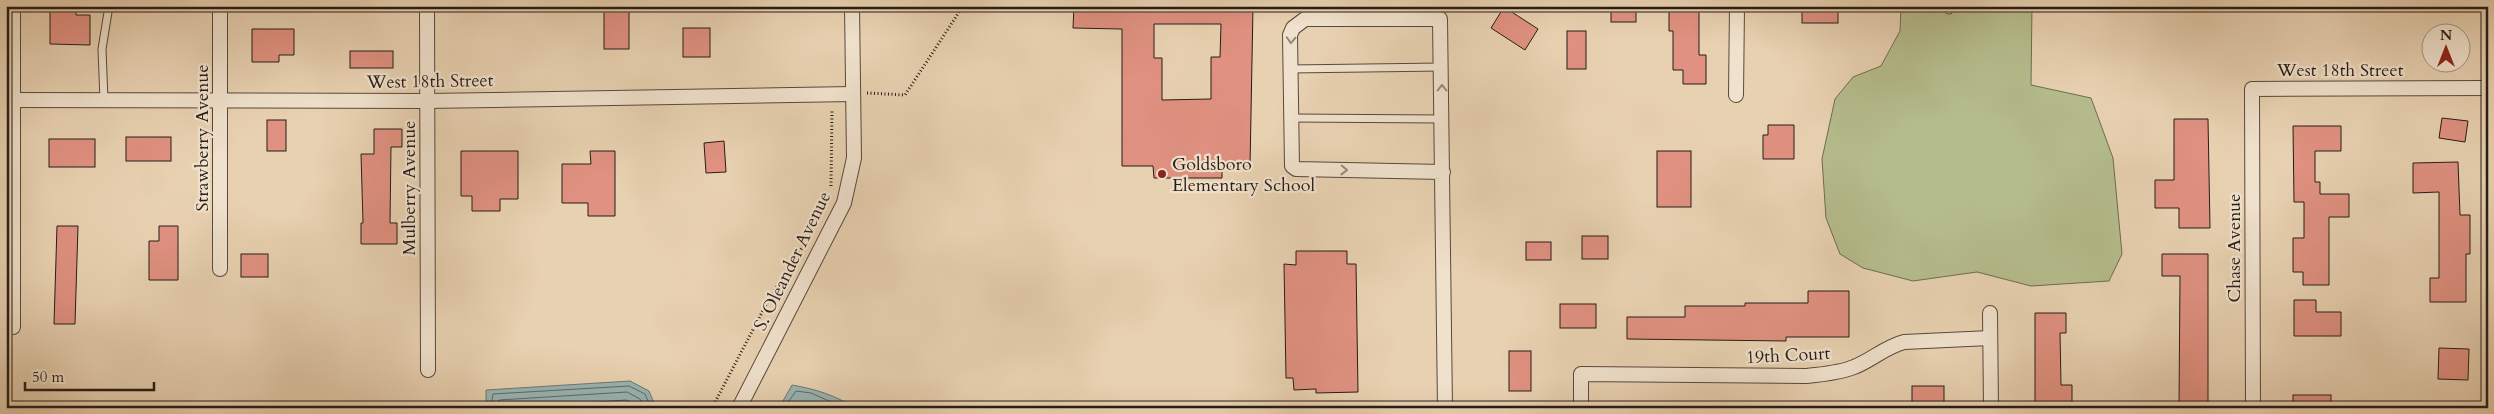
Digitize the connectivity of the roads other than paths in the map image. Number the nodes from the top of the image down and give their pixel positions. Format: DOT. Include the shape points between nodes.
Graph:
graph roads {
  1 [pos="13,6"];
  2 [pos="109,6"];
  3 [pos="220,6"];
  4 [pos="427,6"];
  5 [pos="852,6"];
  6 [pos="1737,6"];
  7 [pos="1442,67"];
  8 [pos="1290,69"];
  9 [pos="2252,88"];
  10 [pos="2488,88"];
  11 [pos="853,94"];
  12 [pos="1736,95"];
  13 [pos="10,100"];
  14 [pos="104,100"];
  15 [pos="221,101"];
  16 [pos="427,101"];
  17 [pos="1290,118"];
  18 [pos="1442,119"];
  19 [pos="1443,172"];
  20 [pos="220,269"];
  21 [pos="1990,313"];
  22 [pos="13,327"];
  23 [pos="1990,338"];
  24 [pos="428,370"];
  25 [pos="738,408"];
  26 [pos="1445,408"];
  27 [pos="1581,408"];
  28 [pos="1991,408"];
  29 [pos="2253,408"];
  1 -- 13 [label="street"];
  2 -- 14 [label="lane" via="102,49"];
  3 -- 15 [label="street, Strawberry Avenue"];
  4 -- 16 [label="street, Mulberry Avenue"];
  5 -- 11 [label="street, S. Oleander Avenue"];
  6 -- 12 [label="street"];
  7 -- 8 [label="lane"];
  7 -- 8 [label="street, one-way" via="1440,19 1305,19 1290,34"];
  18 -- 7 [label="street, one-way"];
  8 -- 17 [label="street"];
  9 -- 10 [label="street, West 18th Street"];
  9 -- 29 [label="street, Chase Avenue"];
  11 -- 16 [label="street, West 18th Street"];
  11 -- 25 [label="street, S. Oleander Avenue" via="854,158 844,204"];
  13 -- 14 [label="street, West 18th Street"];
  13 -- 22 [label="street"];
  14 -- 15 [label="street, West 18th Street"];
  15 -- 16 [label="street, West 18th Street"];
  15 -- 20 [label="street, Strawberry Avenue"];
  16 -- 24 [label="street, Mulberry Avenue"];
  17 -- 18 [label="lane"];
  17 -- 19 [label="street, one-way" via="1291,160 1296,170"];
  18 -- 19 [label="street"];
  19 -- 26 [label="street"];
  21 -- 23 [label="street"];
  23 -- 27 [label="street, 19th Court" via="1904,342 1891,345 1856,366 1807,376 1581,374"];
  23 -- 28 [label="street"];
}
